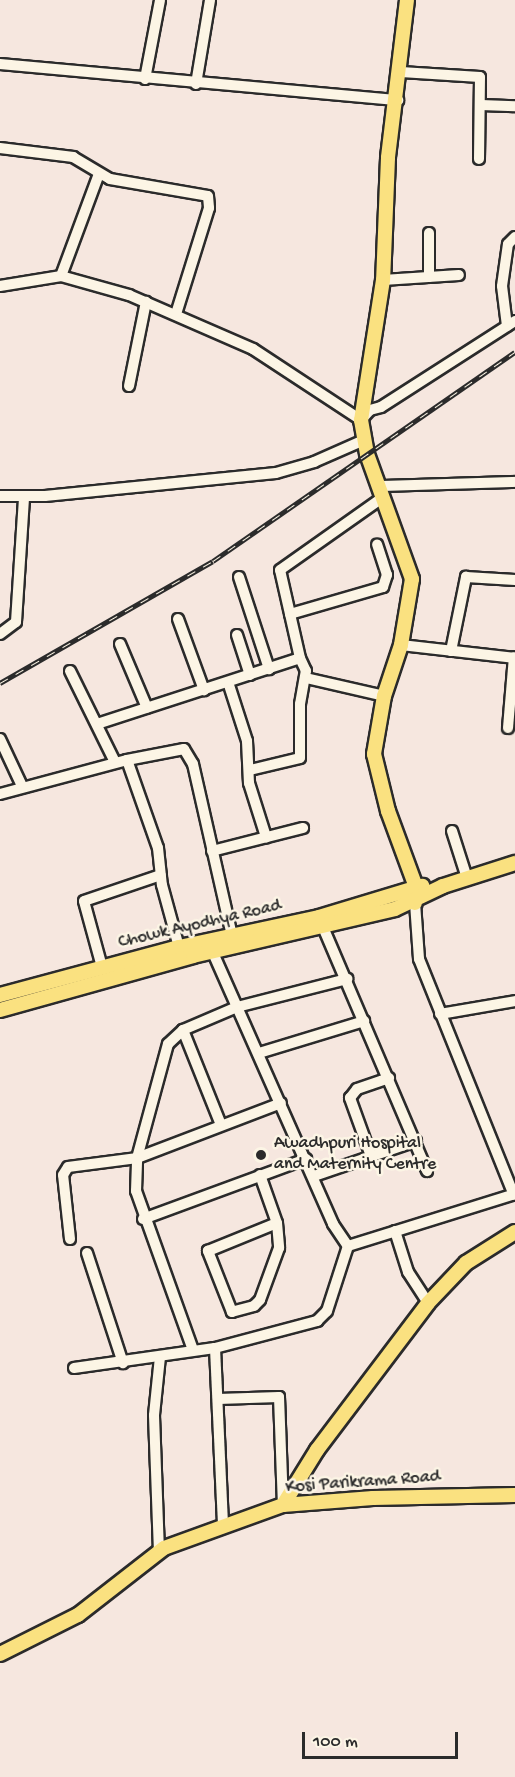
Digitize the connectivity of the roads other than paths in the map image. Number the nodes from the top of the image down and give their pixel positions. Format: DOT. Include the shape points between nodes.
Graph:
graph roads {
  1 [pos="160,0"];
  2 [pos="210,0"];
  3 [pos="407,0"];
  4 [pos="0,64"];
  5 [pos="401,72"];
  6 [pos="145,79"];
  7 [pos="196,84"];
  8 [pos="398,99"];
  9 [pos="481,105"];
  10 [pos="515,106"];
  11 [pos="0,147"];
  12 [pos="479,159"];
  13 [pos="99,174"];
  14 [pos="429,233"];
  15 [pos="515,237"];
  16 [pos="459,275"];
  17 [pos="61,276"];
  18 [pos="429,277"];
  19 [pos="384,280"];
  20 [pos="0,286"];
  21 [pos="147,302"];
  22 [pos="176,314"];
  23 [pos="511,324"];
  24 [pos="129,386"];
  25 [pos="361,420"];
  26 [pos="364,440"];
  27 [pos="515,482"];
  28 [pos="380,492"];
  29 [pos="0,496"];
  30 [pos="24,497"];
  31 [pos="377,545"];
  32 [pos="239,577"];
  33 [pos="515,580"];
  34 [pos="290,614"];
  35 [pos="178,618"];
  36 [pos="0,634"];
  37 [pos="237,635"];
  38 [pos="120,644"];
  39 [pos="401,645"];
  40 [pos="451,651"];
  41 [pos="514,657"];
  42 [pos="300,658"];
  43 [pos="269,669"];
  44 [pos="70,671"];
  45 [pos="250,675"];
  46 [pos="306,678"];
  47 [pos="228,682"];
  48 [pos="204,690"];
  49 [pos="384,696"];
  50 [pos="147,708"];
  51 [pos="97,723"];
  52 [pos="508,729"];
  53 [pos="0,739"];
  54 [pos="127,760"];
  55 [pos="116,762"];
  56 [pos="250,770"];
  57 [pos="22,786"];
  58 [pos="0,794"];
  59 [pos="303,828"];
  60 [pos="452,831"];
  61 [pos="266,837"];
  62 [pos="212,851"];
  63 [pos="512,865"];
  64 [pos="161,875"];
  65 [pos="467,878"];
  66 [pos="443,886"];
  67 [pos="416,887"];
  68 [pos="415,903"];
  69 [pos="321,923"];
  70 [pos="232,936"];
  71 [pos="210,946"];
  72 [pos="179,947"];
  73 [pos="96,969"];
  74 [pos="347,979"];
  75 [pos="0,995"];
  76 [pos="515,1001"];
  77 [pos="237,1007"];
  78 [pos="0,1010"];
  79 [pos="441,1014"];
  80 [pos="364,1021"];
  81 [pos="183,1030"];
  82 [pos="259,1053"];
  83 [pos="389,1078"];
  84 [pos="281,1103"];
  85 [pos="221,1125"];
  86 [pos="416,1141"];
  87 [pos="371,1156"];
  88 [pos="137,1158"];
  89 [pos="306,1159"];
  90 [pos="428,1171"];
  91 [pos="260,1175"];
  92 [pos="314,1176"];
  93 [pos="514,1195"];
  94 [pos="143,1219"];
  95 [pos="277,1223"];
  96 [pos="395,1231"];
  97 [pos="515,1232"];
  98 [pos="70,1239"];
  99 [pos="348,1246"];
  100 [pos="87,1253"];
  101 [pos="428,1303"];
  102 [pos="214,1348"];
  103 [pos="193,1350"];
  104 [pos="160,1357"];
  105 [pos="123,1363"];
  106 [pos="74,1368"];
  107 [pos="218,1399"];
  108 [pos="515,1495"];
  109 [pos="283,1505"];
  110 [pos="223,1526"];
  111 [pos="159,1552"];
  112 [pos="0,1654"];
  1 -- 6 [label="street"];
  2 -- 7 [label="street"];
  3 -- 5 [label="main road"];
  4 -- 6 [label="street"];
  5 -- 8 [label="main road"];
  5 -- 9 [label="street" via="476,74 482,83"];
  6 -- 7 [label="street"];
  7 -- 8 [label="street"];
  8 -- 19 [label="main road" via="388,158"];
  9 -- 10 [label="street"];
  9 -- 12 [label="street"];
  11 -- 13 [label="street" via="73,157"];
  13 -- 17 [label="street"];
  13 -- 22 [label="street" via="207,196 209,208"];
  14 -- 18 [label="street"];
  15 -- 23 [label="street" via="508,244 502,286"];
  16 -- 18 [label="street"];
  17 -- 20 [label="street"];
  17 -- 21 [label="street" via="85,280"];
  18 -- 19 [label="street"];
  19 -- 25 [label="main road"];
  21 -- 22 [label="street"];
  21 -- 24 [label="street"];
  22 -- 25 [label="street" via="253,349"];
  23 -- 25 [label="street" via="381,407 370,410"];
  25 -- 26 [label="main road"];
  26 -- 28 [label="main road"];
  26 -- 30 [label="street" via="276,473"];
  27 -- 28 [label="street"];
  28 -- 34 [label="street" via="282,567 280,576"];
  28 -- 39 [label="main road" via="402,542 412,579"];
  29 -- 30 [label="street"];
  30 -- 36 [label="street" via="16,622"];
  31 -- 34 [label="street" via="387,576 383,587"];
  32 -- 43 [label="street"];
  33 -- 40 [label="street" via="466,577"];
  34 -- 42 [label="street"];
  35 -- 48 [label="street"];
  37 -- 45 [label="street"];
  38 -- 50 [label="street"];
  39 -- 40 [label="street"];
  39 -- 49 [label="main road"];
  40 -- 41 [label="street"];
  41 -- 52 [label="street"];
  42 -- 43 [label="street"];
  42 -- 46 [label="street"];
  43 -- 45 [label="street"];
  44 -- 51 [label="street"];
  45 -- 47 [label="street"];
  46 -- 49 [label="street"];
  46 -- 56 [label="street" via="300,704 300,758"];
  47 -- 48 [label="street"];
  47 -- 56 [label="street" via="247,741"];
  48 -- 50 [label="street"];
  49 -- 67 [label="main road" via="375,737 377,771"];
  50 -- 51 [label="street"];
  51 -- 55 [label="street"];
  53 -- 57 [label="street"];
  54 -- 55 [label="street"];
  54 -- 62 [label="street" via="178,748 190,753"];
  54 -- 64 [label="street" via="158,848"];
  55 -- 57 [label="street"];
  56 -- 61 [label="street" via="249,783"];
  57 -- 58 [label="street"];
  59 -- 61 [label="street"];
  60 -- 65 [label="street"];
  61 -- 62 [label="street"];
  62 -- 70 [label="street"];
  63 -- 65 [label="main road"];
  64 -- 72 [label="street"];
  64 -- 73 [label="street" via="84,901"];
  65 -- 66 [label="main road"];
  66 -- 67 [label="main road"];
  66 -- 68 [label="main road"];
  67 -- 68 [label="main road"];
  67 -- 69 [label="main road"];
  68 -- 69 [label="main road"];
  68 -- 79 [label="street" via="419,959"];
  69 -- 70 [label="main road, Chowk Ayodhya Road"];
  69 -- 71 [label="main road"];
  69 -- 74 [label="street"];
  70 -- 71 [label="main road, Chowk Ayodhya Road"];
  71 -- 72 [label="main road, Chowk Ayodhya Road"];
  71 -- 77 [label="street"];
  71 -- 78 [label="main road"];
  72 -- 73 [label="main road, Chowk Ayodhya Road"];
  73 -- 75 [label="main road, Chowk Ayodhya Road"];
  74 -- 77 [label="street"];
  74 -- 80 [label="street"];
  76 -- 79 [label="street"];
  77 -- 81 [label="street"];
  77 -- 82 [label="street"];
  79 -- 93 [label="street"];
  80 -- 82 [label="street"];
  80 -- 83 [label="street"];
  81 -- 85 [label="street"];
  81 -- 88 [label="street" via="168,1044"];
  82 -- 84 [label="street"];
  83 -- 86 [label="street"];
  83 -- 87 [label="street" via="357,1089 350,1098"];
  84 -- 85 [label="street"];
  84 -- 89 [label="street"];
  85 -- 88 [label="street"];
  86 -- 87 [label="street"];
  86 -- 90 [label="street"];
  87 -- 92 [label="street"];
  88 -- 94 [label="street" via="136,1191"];
  88 -- 98 [label="street" via="74,1165 64,1171"];
  89 -- 91 [label="street"];
  89 -- 92 [label="street"];
  91 -- 94 [label="street"];
  91 -- 95 [label="street"];
  92 -- 99 [label="street" via="333,1224"];
  93 -- 96 [label="street"];
  94 -- 103 [label="street"];
  95 -- 95 [label="street" via="279,1248 260,1300 254,1306 232,1312 208,1251"];
  96 -- 99 [label="street"];
  96 -- 101 [label="street" via="408,1272"];
  97 -- 101 [label="main road" via="465,1263"];
  99 -- 102 [label="street" via="327,1311 320,1319"];
  100 -- 105 [label="street"];
  101 -- 109 [label="main road" via="317,1450"];
  102 -- 103 [label="street"];
  102 -- 107 [label="street"];
  103 -- 104 [label="street"];
  104 -- 105 [label="street"];
  104 -- 111 [label="street" via="154,1415"];
  105 -- 106 [label="street"];
  107 -- 109 [label="street" via="279,1397"];
  107 -- 110 [label="street"];
  108 -- 109 [label="main road, Kosi Parikrama Road" via="373,1498"];
  109 -- 110 [label="main road, Kosi Parikrama Road"];
  110 -- 111 [label="main road, Kosi Parikrama Road"];
  111 -- 112 [label="main road, Kosi Parikrama Road" via="78,1615"];
}
